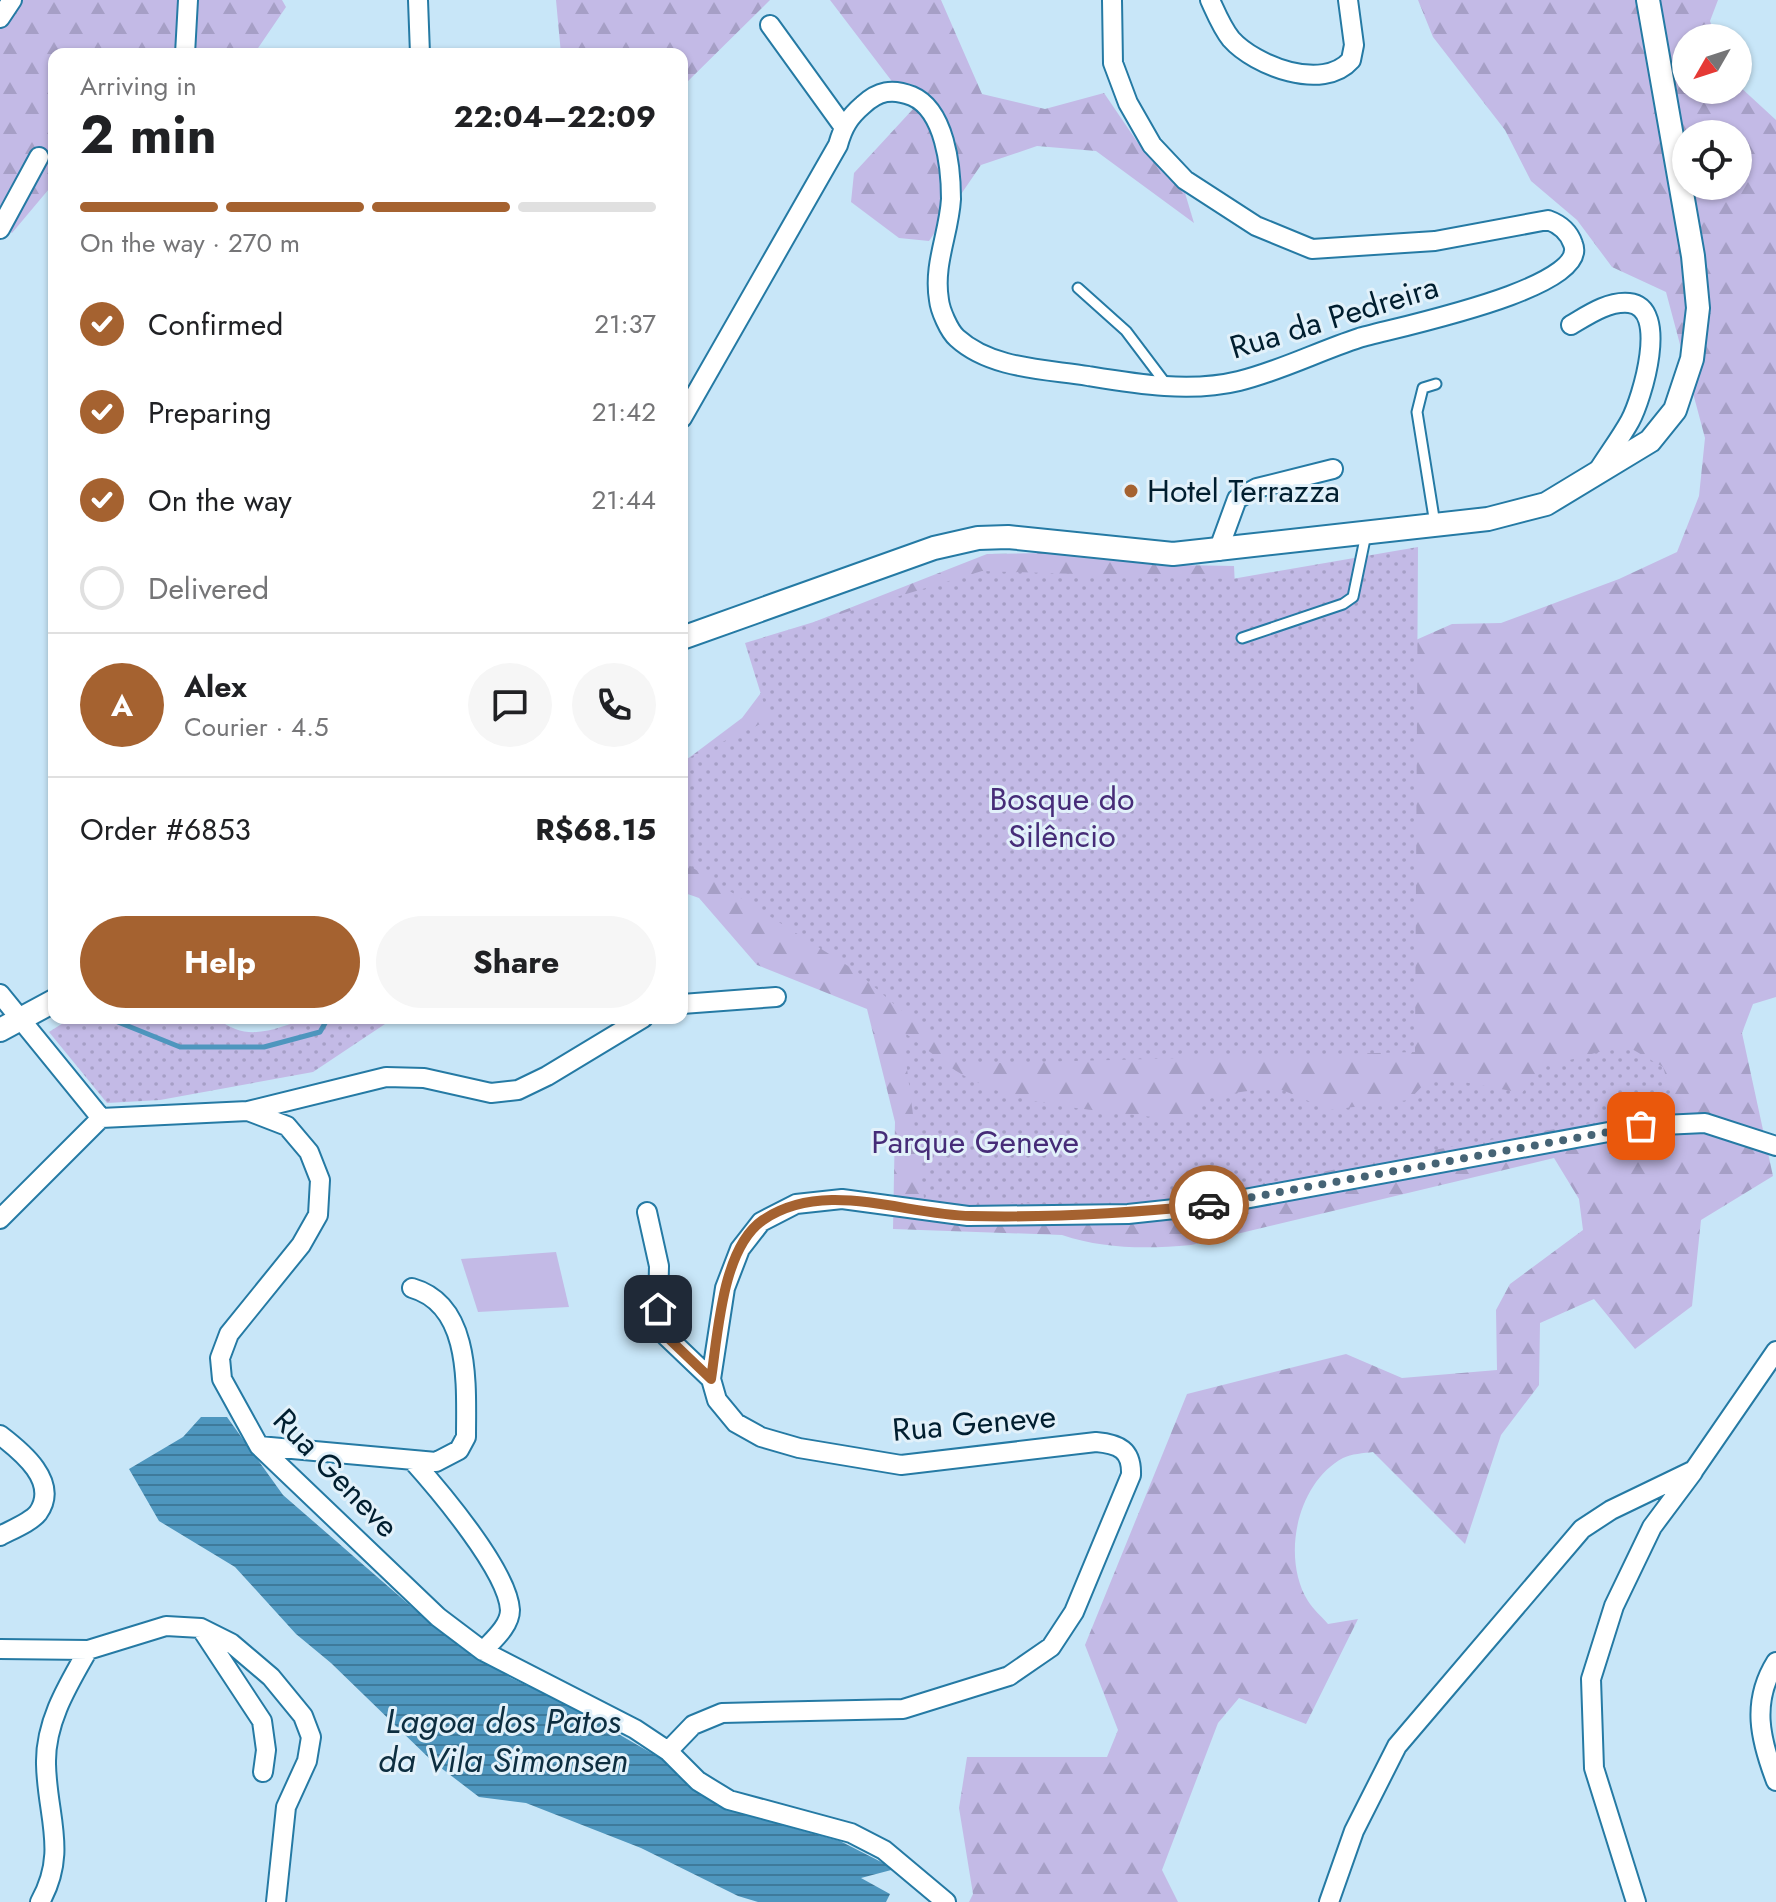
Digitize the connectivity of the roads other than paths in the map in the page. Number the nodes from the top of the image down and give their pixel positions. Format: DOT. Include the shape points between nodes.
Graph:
graph roads {
  1 [pos="12,0"];
  2 [pos="188,0"];
  3 [pos="418,0"];
  4 [pos="1112,0"];
  5 [pos="1210,0"];
  6 [pos="1348,0"];
  7 [pos="1648,0"];
  8 [pos="0,18"];
  9 [pos="770,25"];
  10 [pos="185,48"];
  11 [pos="420,48"];
  12 [pos="843,126"];
  13 [pos="39,157"];
  14 [pos="0,229"];
  15 [pos="1078,288"];
  16 [pos="1571,325"];
  17 [pos="1436,384"];
  18 [pos="1168,387"];
  19 [pos="688,408"];
  20 [pos="1333,469"];
  21 [pos="1592,479"];
  22 [pos="1435,524"];
  23 [pos="1366,530"];
  24 [pos="1218,551"];
  25 [pos="688,636"];
  26 [pos="1242,638"];
  27 [pos="0,994"];
  28 [pos="776,997"];
  29 [pos="48,1004"];
  30 [pos="688,1004"];
  31 [pos="23,1018"];
  32 [pos="633,1024"];
  33 [pos="0,1030"];
  34 [pos="248,1111"];
  35 [pos="101,1118"];
  36 [pos="1776,1146"];
  37 [pos="647,1212"];
  38 [pos="0,1219"];
  39 [pos="412,1288"];
  40 [pos="1776,1351"];
  41 [pos="711,1379"];
  42 [pos="0,1435"];
  43 [pos="259,1446"];
  44 [pos="412,1460"];
  45 [pos="1694,1470"];
  46 [pos="1,1534"];
  47 [pos="201,1628"];
  48 [pos="0,1649"];
  49 [pos="88,1650"];
  50 [pos="483,1651"];
  51 [pos="1776,1662"];
  52 [pos="668,1751"];
  53 [pos="263,1772"];
  54 [pos="1776,1781"];
  55 [pos="40,1902"];
  56 [pos="276,1902"];
  57 [pos="946,1902"];
  58 [pos="1329,1902"];
  59 [pos="1636,1902"];
  1 -- 8 [label="street"];
  2 -- 10 [label="street"];
  3 -- 11 [label="street"];
  4 -- 18 [label="street, Rua da Pedreira" via="1113,63 1152,145 1185,180 1256,226 1312,249 1435,241 1548,220 1563,228 1576,255 1558,276 1519,294 1356,339 1238,381"];
  5 -- 6 [label="street" via="1231,38 1247,52 1270,65 1309,75 1332,73 1351,60"];
  7 -- 21 [label="street" via="1698,308 1692,359 1675,410 1650,441"];
  9 -- 12 [label="street"];
  12 -- 18 [label="street, Rua da Pedreira" via="875,94 897,90 917,98 933,115 944,143 951,199 937,262 939,303 955,337 993,361"];
  12 -- 19 [label="street, Rua da Pedreira" via="838,145"];
  13 -- 14 [label="street"];
  15 -- 18 [label="lane" via="1126,331"];
  16 -- 21 [label="street" via="1605,306 1630,303 1644,310 1650,325 1645,378 1631,418"];
  17 -- 22 [label="lane" via="1423,388 1417,412"];
  20 -- 24 [label="street" via="1257,488 1237,499"];
  21 -- 22 [label="street" via="1546,504 1488,519"];
  22 -- 23 [label="street"];
  23 -- 24 [label="street"];
  23 -- 26 [label="lane" via="1353,597"];
  24 -- 25 [label="street" via="1173,554 978,538 934,548"];
  27 -- 31 [label="street"];
  28 -- 30 [label="street"];
  29 -- 31 [label="street"];
  31 -- 33 [label="street"];
  31 -- 35 [label="street"];
  32 -- 34 [label="street" via="518,1090 491,1093 424,1078 386,1077"];
  34 -- 35 [label="street, Rua Geneve"];
  34 -- 43 [label="street, Rua Geneve" via="287,1126 309,1152 320,1180 318,1215 301,1245 229,1334 220,1358 222,1379"];
  35 -- 38 [label="street"];
  36 -- 41 [label="street" via="1705,1123 1641,1126 1212,1205 1128,1214 968,1216 842,1199 796,1204 761,1222 740,1249 725,1288"];
  37 -- 41 [label="street" via="666,1336"];
  39 -- 44 [label="street" via="433,1294 462,1348 466,1437 448,1458"];
  40 -- 45 [label="street"];
  41 -- 52 [label="street, Rua Geneve" via="717,1400 736,1423 799,1448 901,1465 1096,1442 1125,1449 1131,1475 1074,1612 1051,1647 1009,1676 903,1709 722,1713 693,1725"];
  42 -- 46 [label="street" via="23,1453 46,1494 38,1514"];
  43 -- 44 [label="street"];
  43 -- 50 [label="street, Rua Geneve" via="438,1617"];
  44 -- 50 [label="street" via="458,1511 502,1585 510,1611 505,1626"];
  45 -- 58 [label="street" via="1611,1510 1582,1529 1549,1564 1397,1746 1354,1831"];
  45 -- 59 [label="street" via="1652,1527 1614,1606 1591,1679 1594,1768"];
  47 -- 49 [label="street" via="166,1626"];
  47 -- 53 [label="street" via="262,1721"];
  47 -- 56 [label="street" via="231,1643 271,1677 303,1716 311,1737 307,1761 286,1807"];
  48 -- 49 [label="street"];
  49 -- 55 [label="street" via="62,1695 50,1733 46,1763 57,1851 53,1878"];
  50 -- 52 [label="street, Rua Geneve"];
  51 -- 54 [label="street" via="1759,1711 1760,1741"];
  52 -- 57 [label="street, Rua Geneve" via="698,1781 729,1800 851,1833 884,1850"];
}
